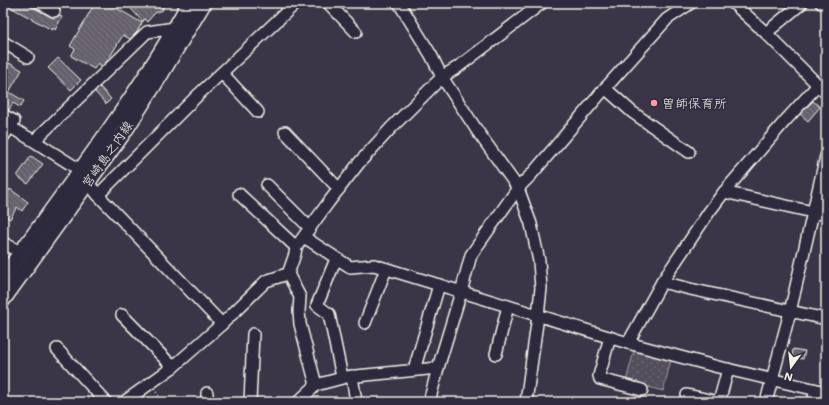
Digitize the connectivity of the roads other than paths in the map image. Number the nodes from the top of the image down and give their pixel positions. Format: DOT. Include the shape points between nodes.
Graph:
graph roads {
  1 [pos="40,3"];
  2 [pos="189,3"];
  3 [pos="204,3"];
  4 [pos="296,3"];
  5 [pos="328,3"];
  6 [pos="399,3"];
  7 [pos="542,3"];
  8 [pos="691,3"];
  9 [pos="733,3"];
  10 [pos="802,3"];
  11 [pos="821,3"];
  12 [pos="826,4"];
  13 [pos="54,11"];
  14 [pos="175,28"];
  15 [pos="356,32"];
  16 [pos="766,33"];
  17 [pos="3,42"];
  18 [pos="28,56"];
  19 [pos="222,73"];
  20 [pos="442,77"];
  21 [pos="818,85"];
  22 [pos="606,88"];
  23 [pos="826,93"];
  24 [pos="258,112"];
  25 [pos="3,115"];
  26 [pos="10,127"];
  27 [pos="286,132"];
  28 [pos="3,137"];
  29 [pos="34,140"];
  30 [pos="689,152"];
  31 [pos="826,156"];
  32 [pos="83,176"];
  33 [pos="267,185"];
  34 [pos="518,188"];
  35 [pos="339,189"];
  36 [pos="724,192"];
  37 [pos="98,194"];
  38 [pos="239,194"];
  39 [pos="813,212"];
  40 [pos="826,215"];
  41 [pos="307,232"];
  42 [pos="3,243"];
  43 [pos="296,247"];
  44 [pos="21,252"];
  45 [pos="336,259"];
  46 [pos="386,269"];
  47 [pos="288,274"];
  48 [pos="3,277"];
  49 [pos="662,282"];
  50 [pos="439,285"];
  51 [pos="461,292"];
  52 [pos="3,300"];
  53 [pos="508,306"];
  54 [pos="790,312"];
  55 [pos="122,315"];
  56 [pos="538,316"];
  57 [pos="826,319"];
  58 [pos="365,323"];
  59 [pos="222,324"];
  60 [pos="253,334"];
  61 [pos="610,337"];
  62 [pos="628,343"];
  63 [pos="57,349"];
  64 [pos="496,354"];
  65 [pos="173,368"];
  66 [pos="438,368"];
  67 [pos="728,369"];
  68 [pos="414,370"];
  69 [pos="347,377"];
  70 [pos="772,379"];
  71 [pos="316,385"];
  72 [pos="642,390"];
  73 [pos="821,391"];
  74 [pos="687,395"];
  75 [pos="303,400"];
  76 [pos="106,402"];
  77 [pos="124,402"];
  78 [pos="250,402"];
  79 [pos="356,402"];
  80 [pos="429,402"];
  81 [pos="526,402"];
  82 [pos="766,402"];
  83 [pos="813,402"];
  1 -- 13 [label="street"];
  2 -- 14 [label="main road, 宮崎島之内線"];
  3 -- 32 [label="main road, 宮崎島之内線" via="125,131"];
  4 -- 19 [label="street"];
  5 -- 15 [label="street"];
  6 -- 20 [label="street"];
  7 -- 20 [label="street"];
  8 -- 22 [label="street" via="667,19"];
  9 -- 16 [label="street"];
  10 -- 16 [label="street"];
  11 -- 12 [label="street"];
  14 -- 29 [label="street" via="147,32"];
  14 -- 32 [label="main road, 宮崎島之内線"];
  16 -- 21 [label="street"];
  17 -- 18 [label="street"];
  19 -- 24 [label="street"];
  19 -- 37 [label="street"];
  20 -- 34 [label="street"];
  20 -- 35 [label="street" via="391,128"];
  21 -- 23 [label="street"];
  21 -- 36 [label="street"];
  22 -- 30 [label="street" via="632,112"];
  22 -- 34 [label="street"];
  25 -- 26 [label="street" via="14,121"];
  26 -- 28 [label="street"];
  26 -- 29 [label="street"];
  27 -- 35 [label="street"];
  29 -- 32 [label="street"];
  31 -- 39 [label="street"];
  32 -- 37 [label="street"];
  32 -- 44 [label="main road, 宮崎島之内線"];
  32 -- 52 [label="main road, 宮崎島之内線"];
  33 -- 41 [label="street"];
  34 -- 51 [label="street" via="471,255"];
  34 -- 56 [label="street" via="532,224 539,261 541,288"];
  35 -- 41 [label="street"];
  36 -- 39 [label="street"];
  36 -- 49 [label="street"];
  37 -- 59 [label="street"];
  38 -- 43 [label="street"];
  39 -- 40 [label="street"];
  39 -- 54 [label="street"];
  41 -- 43 [label="street"];
  41 -- 45 [label="street"];
  42 -- 44 [label="street"];
  43 -- 47 [label="street"];
  44 -- 48 [label="main road, 宮崎島之内線"];
  45 -- 46 [label="street" via="350,267 374,265"];
  45 -- 69 [label="street" via="318,305 329,314"];
  46 -- 50 [label="street"];
  46 -- 58 [label="street"];
  47 -- 59 [label="street" via="266,281"];
  47 -- 71 [label="street" via="300,297 300,324"];
  49 -- 54 [label="street"];
  49 -- 62 [label="street"];
  50 -- 51 [label="street"];
  50 -- 68 [label="street"];
  51 -- 53 [label="street"];
  51 -- 66 [label="street"];
  53 -- 56 [label="street"];
  53 -- 64 [label="street"];
  54 -- 57 [label="street"];
  54 -- 70 [label="street"];
  55 -- 65 [label="street"];
  56 -- 61 [label="street"];
  56 -- 81 [label="street"];
  59 -- 65 [label="street"];
  60 -- 78 [label="street"];
  61 -- 62 [label="street"];
  61 -- 72 [label="street" via="600,378"];
  62 -- 67 [label="street"];
  63 -- 76 [label="street"];
  65 -- 77 [label="street"];
  66 -- 68 [label="street"];
  66 -- 80 [label="street"];
  67 -- 70 [label="street"];
  67 -- 74 [label="street" via="719,402"];
  68 -- 69 [label="street"];
  69 -- 71 [label="street"];
  69 -- 79 [label="street"];
  70 -- 73 [label="street"];
  70 -- 82 [label="street"];
  71 -- 75 [label="street"];
  73 -- 83 [label="street"];
}
